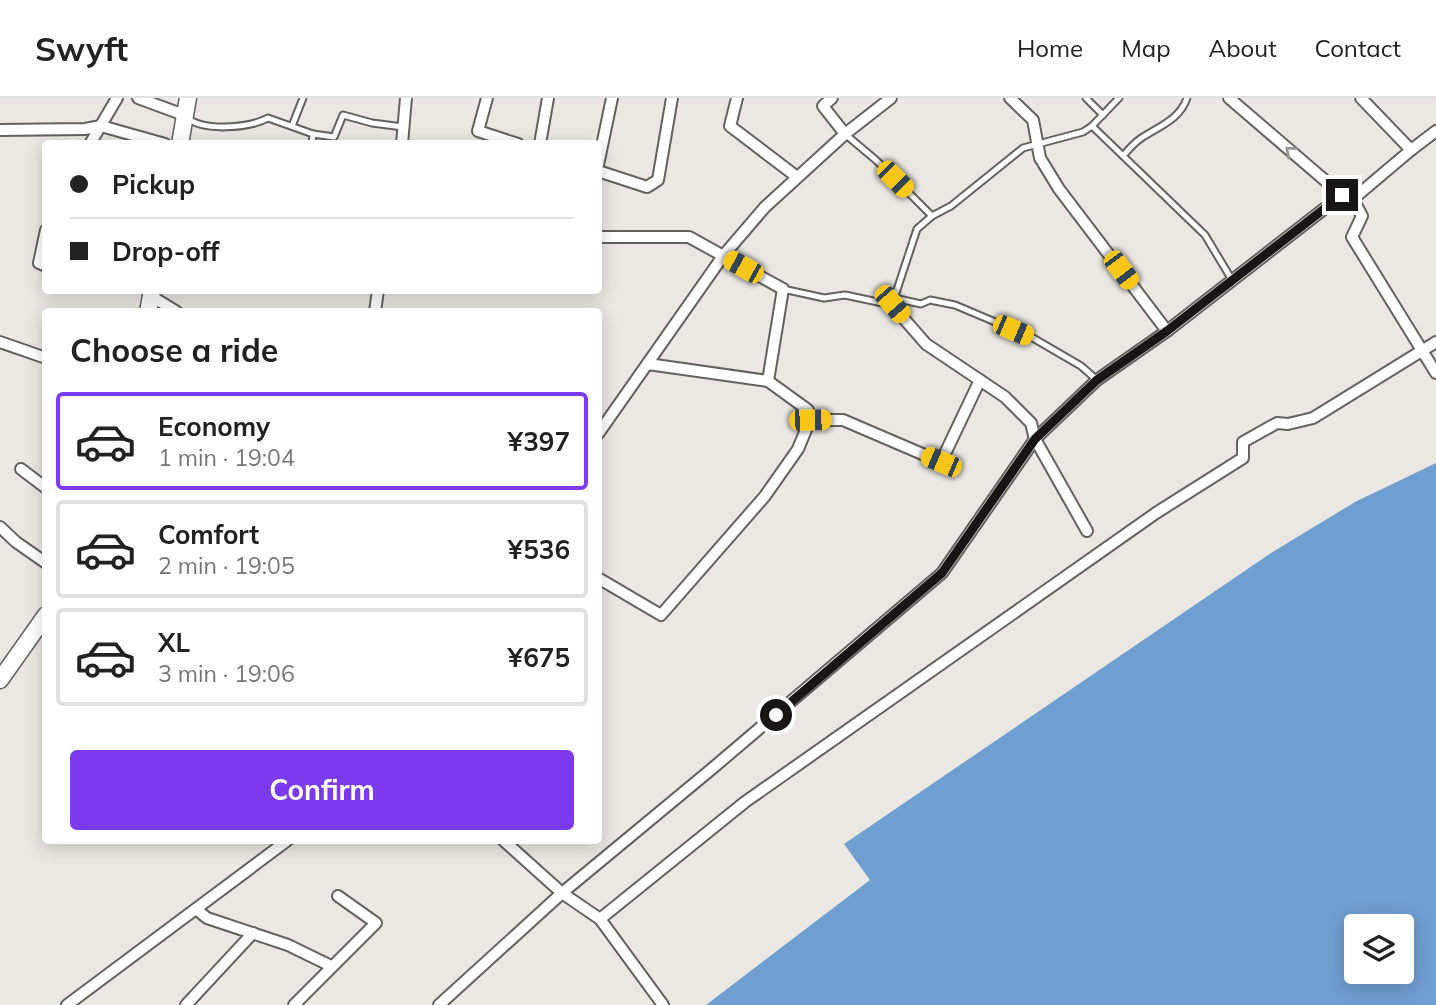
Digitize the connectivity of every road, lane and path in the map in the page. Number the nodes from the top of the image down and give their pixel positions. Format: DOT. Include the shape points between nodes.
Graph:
graph roads {
  1 [pos="117,98"];
  2 [pos="138,98"];
  3 [pos="188,98"];
  4 [pos="303,98"];
  5 [pos="406,98"];
  6 [pos="487,98"];
  7 [pos="548,98"];
  8 [pos="612,98"];
  9 [pos="672,98"];
  10 [pos="737,98"];
  11 [pos="814,98"];
  12 [pos="891,98"];
  13 [pos="1010,98"];
  14 [pos="1086,98"];
  15 [pos="1119,98"];
  16 [pos="1187,98"];
  17 [pos="1229,98"];
  18 [pos="1362,98"];
  19 [pos="827,102"];
  20 [pos="184,115"];
  21 [pos="1103,115"];
  22 [pos="100,126"];
  23 [pos="292,126"];
  24 [pos="1092,126"];
  25 [pos="404,128"];
  26 [pos="0,130"];
  27 [pos="1436,131"];
  28 [pos="313,134"];
  29 [pos="845,134"];
  30 [pos="92,140"];
  31 [pos="151,140"];
  32 [pos="181,140"];
  33 [pos="312,140"];
  34 [pos="402,140"];
  35 [pos="501,140"];
  36 [pos="541,140"];
  37 [pos="1038,143"];
  38 [pos="602,146"];
  39 [pos="1410,150"];
  40 [pos="1123,156"];
  41 [pos="602,172"];
  42 [pos="797,177"];
  43 [pos="1342,195"];
  44 [pos="1353,199"];
  45 [pos="932,216"];
  46 [pos="602,237"];
  47 [pos="42,249"];
  48 [pos="723,257"];
  49 [pos="42,264"];
  50 [pos="1232,281"];
  51 [pos="783,289"];
  52 [pos="150,299"];
  53 [pos="893,301"];
  54 [pos="169,308"];
  55 [pos="1167,331"];
  56 [pos="0,342"];
  57 [pos="1436,342"];
  58 [pos="1422,351"];
  59 [pos="42,357"];
  60 [pos="648,364"];
  61 [pos="1436,373"];
  62 [pos="980,380"];
  63 [pos="1097,380"];
  64 [pos="768,381"];
  65 [pos="810,420"];
  66 [pos="602,425"];
  67 [pos="1035,439"];
  68 [pos="21,469"];
  69 [pos="42,485"];
  70 [pos="0,527"];
  71 [pos="1087,531"];
  72 [pos="42,560"];
  73 [pos="602,580"];
  74 [pos="42,621"];
  75 [pos="0,680"];
  76 [pos="283,844"];
  77 [pos="507,844"];
  78 [pos="562,893"];
  79 [pos="338,895"];
  80 [pos="196,909"];
  81 [pos="600,919"];
  82 [pos="253,933"];
  83 [pos="331,966"];
  84 [pos="67,1005"];
  85 [pos="186,1005"];
  86 [pos="294,1005"];
  87 [pos="439,1005"];
  88 [pos="663,1005"];
  1 -- 22 [label="street"];
  2 -- 20 [label="street"];
  3 -- 20 [label="main road"];
  4 -- 23 [label="lane"];
  5 -- 25 [label="street"];
  6 -- 35 [label="street" via="478,131"];
  7 -- 36 [label="street"];
  8 -- 38 [label="street"];
  9 -- 41 [label="street" via="658,180 647,187"];
  10 -- 42 [label="street" via="730,127"];
  11 -- 19 [label="street"];
  12 -- 29 [label="street"];
  13 -- 37 [label="street" via="1033,120"];
  14 -- 21 [label="lane"];
  15 -- 21 [label="lane"];
  16 -- 40 [label="lane" via="1184,108 1169,122 1137,141"];
  43 -- 17 [label="street, one-way"];
  18 -- 39 [label="street"];
  19 -- 29 [label="street"];
  20 -- 23 [label="lane" via="207,126 233,127 268,118"];
  20 -- 32 [label="main road"];
  21 -- 24 [label="lane"];
  22 -- 26 [label="street"];
  22 -- 30 [label="street"];
  22 -- 31 [label="street"];
  23 -- 28 [label="lane"];
  24 -- 37 [label="lane"];
  24 -- 40 [label="lane"];
  25 -- 28 [label="lane" via="343,115 334,137"];
  25 -- 34 [label="street"];
  27 -- 39 [label="street"];
  28 -- 33 [label="lane"];
  29 -- 42 [label="street"];
  29 -- 45 [label="lane"];
  37 -- 45 [label="lane" via="1023,148"];
  37 -- 55 [label="street" via="1040,158 1059,189"];
  39 -- 44 [label="street"];
  40 -- 50 [label="lane" via="1205,235"];
  42 -- 48 [label="street" via="765,206"];
  43 -- 44 [label="street"];
  43 -- 50 [label="street"];
  44 -- 58 [label="street" via="1362,216 1352,237"];
  45 -- 53 [label="lane" via="917,229"];
  46 -- 48 [label="street" via="689,237"];
  47 -- 49 [label="street"];
  48 -- 51 [label="street"];
  48 -- 60 [label="street"];
  50 -- 55 [label="street"];
  51 -- 53 [label="lane" via="824,298 845,295"];
  51 -- 64 [label="street"];
  52 -- 54 [label="street"];
  53 -- 62 [label="street" via="926,344"];
  53 -- 63 [label="lane" via="955,305 1033,338"];
  55 -- 63 [label="street"];
  56 -- 59 [label="street"];
  57 -- 58 [label="street"];
  58 -- 61 [label="street"];
  58 -- 81 [label="street" via="1313,418 1277,423 1243,442 1243,458 1156,513 745,802"];
  60 -- 64 [label="street"];
  60 -- 66 [label="street"];
  62 -- 65 [label="street" via="941,462 843,420"];
  62 -- 67 [label="street" via="1031,423"];
  63 -- 67 [label="street"];
  64 -- 65 [label="street" via="808,410"];
  65 -- 73 [label="street" via="798,449 765,496 661,615"];
  67 -- 71 [label="street"];
  67 -- 78 [label="street" via="942,573"];
  68 -- 69 [label="street"];
  70 -- 72 [label="street"];
  74 -- 75 [label="main road"];
  76 -- 80 [label="street"];
  77 -- 78 [label="street"];
  78 -- 81 [label="street"];
  78 -- 87 [label="street"];
  79 -- 83 [label="street" via="376,923"];
  80 -- 82 [label="street" via="207,918"];
  80 -- 84 [label="street"];
  81 -- 88 [label="street"];
  82 -- 83 [label="street"];
  82 -- 85 [label="street"];
  83 -- 86 [label="street"];
}
